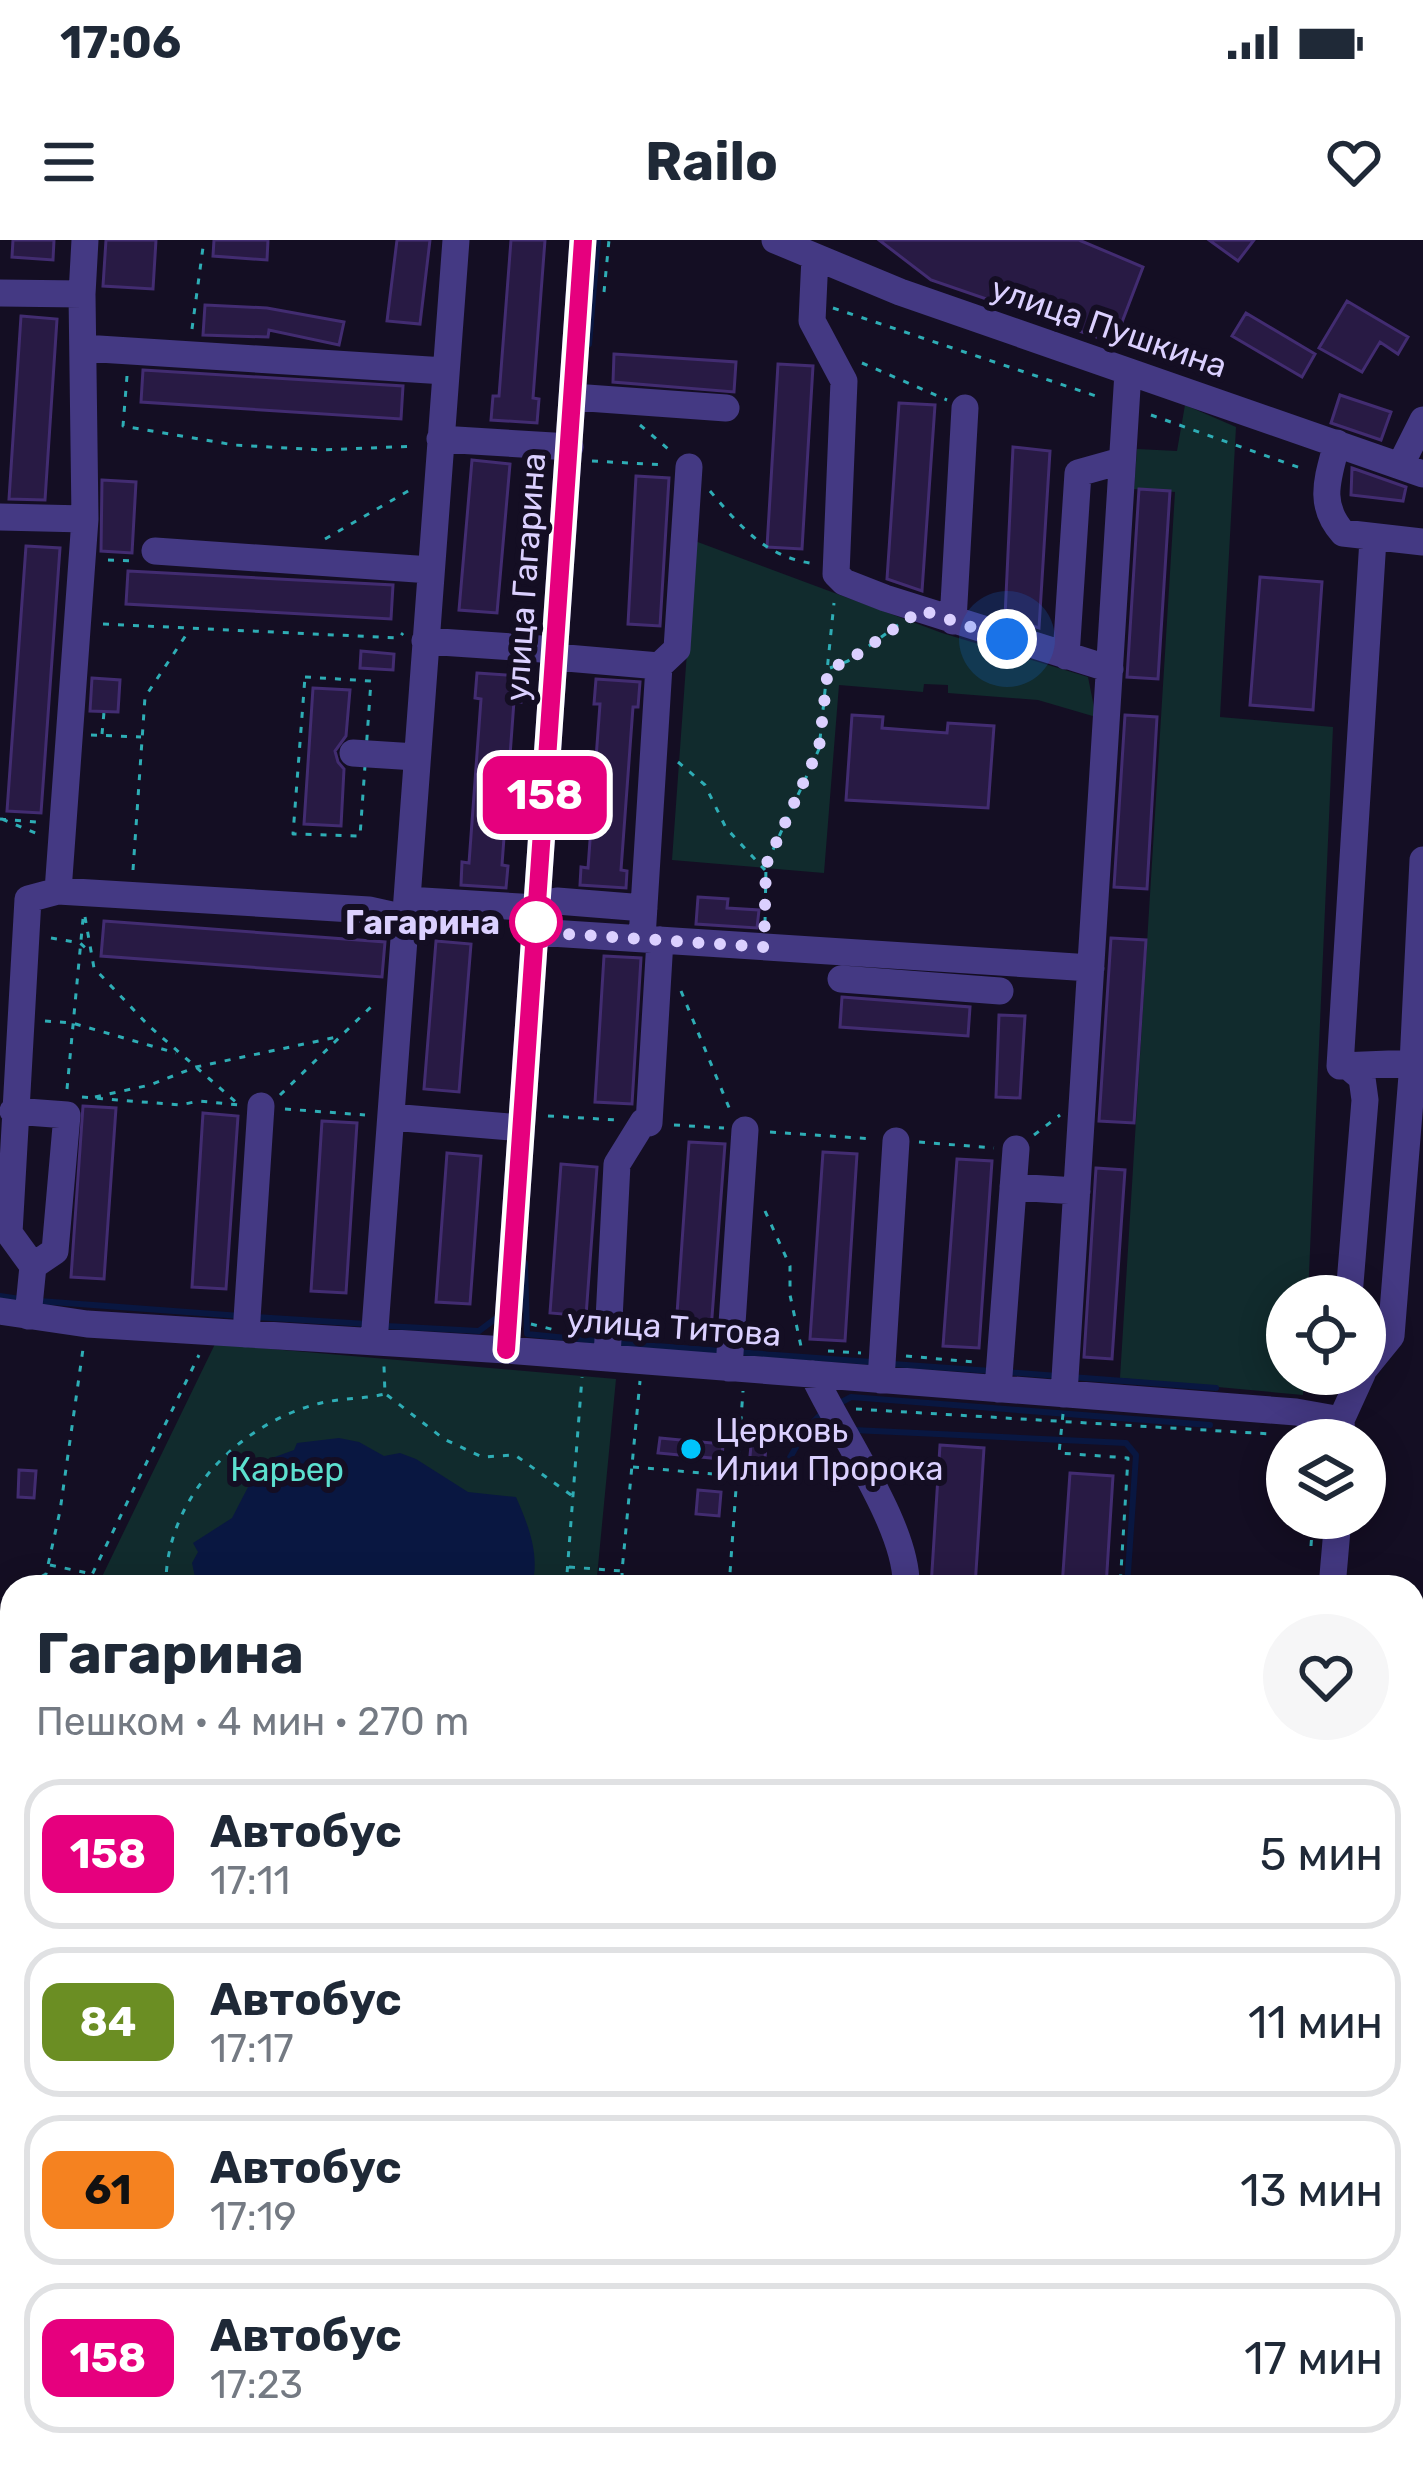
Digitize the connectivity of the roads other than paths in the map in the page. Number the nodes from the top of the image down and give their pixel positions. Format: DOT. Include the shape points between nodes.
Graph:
graph roads {
  1 [pos="86,240"];
  2 [pos="456,240"];
  3 [pos="583,240"];
  4 [pos="775,240"];
  5 [pos="815,257"];
  6 [pos="0,293"];
  7 [pos="82,294"];
  8 [pos="83,348"];
  9 [pos="446,370"];
  10 [pos="1128,372"];
  11 [pos="573,397"];
  12 [pos="726,408"];
  13 [pos="964,408"];
  14 [pos="1423,421"];
  15 [pos="1337,443"];
  16 [pos="439,453"];
  17 [pos="580,454"];
  18 [pos="1121,461"];
  19 [pos="688,466"];
  20 [pos="1412,470"];
  21 [pos="0,517"];
  22 [pos="85,519"];
  23 [pos="1373,538"];
  24 [pos="1423,542"];
  25 [pos="155,551"];
  26 [pos="431,570"];
  27 [pos="953,621"];
  28 [pos="425,635"];
  29 [pos="555,654"];
  30 [pos="1066,656"];
  31 [pos="659,666"];
  32 [pos="1110,669"];
  33 [pos="353,753"];
  34 [pos="416,757"];
  35 [pos="1423,860"];
  36 [pos="58,891"];
  37 [pos="644,908"];
  38 [pos="406,909"];
  39 [pos="543,914"];
  40 [pos="651,939"];
  41 [pos="1091,968"];
  42 [pos="841,980"];
  43 [pos="1005,984"];
  44 [pos="1412,1063"];
  45 [pos="1348,1066"];
  46 [pos="261,1106"];
  47 [pos="13,1111"];
  48 [pos="391,1117"];
  49 [pos="531,1122"];
  50 [pos="741,1130"];
  51 [pos="896,1141"];
  52 [pos="1016,1150"];
  53 [pos="1013,1187"];
  54 [pos="1077,1192"];
  55 [pos="32,1266"];
  56 [pos="1351,1275"];
  57 [pos="14,1314"];
  58 [pos="246,1334"];
  59 [pos="1386,1341"];
  60 [pos="379,1350"];
  61 [pos="506,1350"];
  62 [pos="607,1358"];
  63 [pos="736,1376"];
  64 [pos="881,1380"];
  65 [pos="998,1389"];
  66 [pos="824,1396"];
  67 [pos="1063,1412"];
  68 [pos="1314,1419"];
  69 [pos="1336,1539"];
  70 [pos="907,1575"];
  71 [pos="1332,1575"];
  1 -- 7 [label="street"];
  2 -- 9 [label="street"];
  3 -- 11 [label="street, улица Гагарина"];
  4 -- 5 [label="street, улица Пушкина"];
  5 -- 10 [label="street, улица Пушкина"];
  5 -- 27 [label="street" via="812,321 844,381 836,574"];
  6 -- 7 [label="street"];
  7 -- 8 [label="street"];
  8 -- 9 [label="street"];
  8 -- 22 [label="street"];
  9 -- 16 [label="street"];
  10 -- 15 [label="street, улица Пушкина"];
  10 -- 18 [label="street"];
  11 -- 12 [label="street"];
  11 -- 17 [label="street, улица Гагарина"];
  13 -- 27 [label="street"];
  14 -- 20 [label="street"];
  15 -- 20 [label="street, улица Пушкина"];
  15 -- 23 [label="street" via="1326,488 1329,518 1342,533"];
  16 -- 17 [label="street"];
  16 -- 26 [label="street"];
  17 -- 29 [label="street, улица Гагарина"];
  18 -- 30 [label="street" via="1078,473"];
  18 -- 32 [label="street"];
  19 -- 31 [label="street" via="677,649"];
  21 -- 22 [label="street"];
  22 -- 36 [label="street"];
  23 -- 24 [label="street"];
  23 -- 45 [label="street" via="1340,1066"];
  25 -- 26 [label="street"];
  26 -- 28 [label="street"];
  27 -- 30 [label="street"];
  28 -- 29 [label="street"];
  28 -- 34 [label="street"];
  29 -- 31 [label="street"];
  29 -- 39 [label="street, улица Гагарина"];
  30 -- 32 [label="street"];
  31 -- 37 [label="street"];
  32 -- 41 [label="street"];
  33 -- 34 [label="street"];
  34 -- 38 [label="street"];
  35 -- 44 [label="street"];
  36 -- 38 [label="street"];
  36 -- 47 [label="street" via="28,899"];
  37 -- 39 [label="street"];
  37 -- 40 [label="street"];
  38 -- 39 [label="street"];
  38 -- 48 [label="street"];
  39 -- 40 [label="street"];
  39 -- 49 [label="street, улица Гагарина"];
  40 -- 43 [label="street" via="764,947"];
  40 -- 62 [label="street" via="646,1122 617,1163"];
  41 -- 43 [label="street"];
  41 -- 54 [label="street"];
  42 -- 43 [label="street"];
  44 -- 45 [label="street"];
  44 -- 59 [label="street"];
  45 -- 56 [label="street" via="1362,1078 1365,1100"];
  46 -- 58 [label="street"];
  47 -- 55 [label="street" via="9,1233"];
  47 -- 55 [label="street" via="67,1105 55,1251"];
  48 -- 49 [label="street"];
  48 -- 60 [label="street"];
  49 -- 61 [label="street, улица Гагарина"];
  50 -- 63 [label="street"];
  51 -- 64 [label="street"];
  52 -- 53 [label="street"];
  53 -- 54 [label="street"];
  53 -- 65 [label="street"];
  54 -- 67 [label="street"];
  55 -- 57 [label="street"];
  57 -- 58 [label="street, улица Титова"];
  58 -- 60 [label="street, улица Титова"];
  60 -- 61 [label="street, улица Титова"];
  61 -- 62 [label="street, улица Титова"];
  62 -- 63 [label="street, улица Титова"];
  63 -- 66 [label="street, улица Титова"];
  64 -- 65 [label="street, улица Титова"];
  64 -- 66 [label="street, улица Титова"];
  65 -- 67 [label="street, улица Титова"];
  66 -- 70 [label="street"];
  67 -- 68 [label="street, улица Титова" via="1296,1412"];
  69 -- 71 [label="street"];
}
